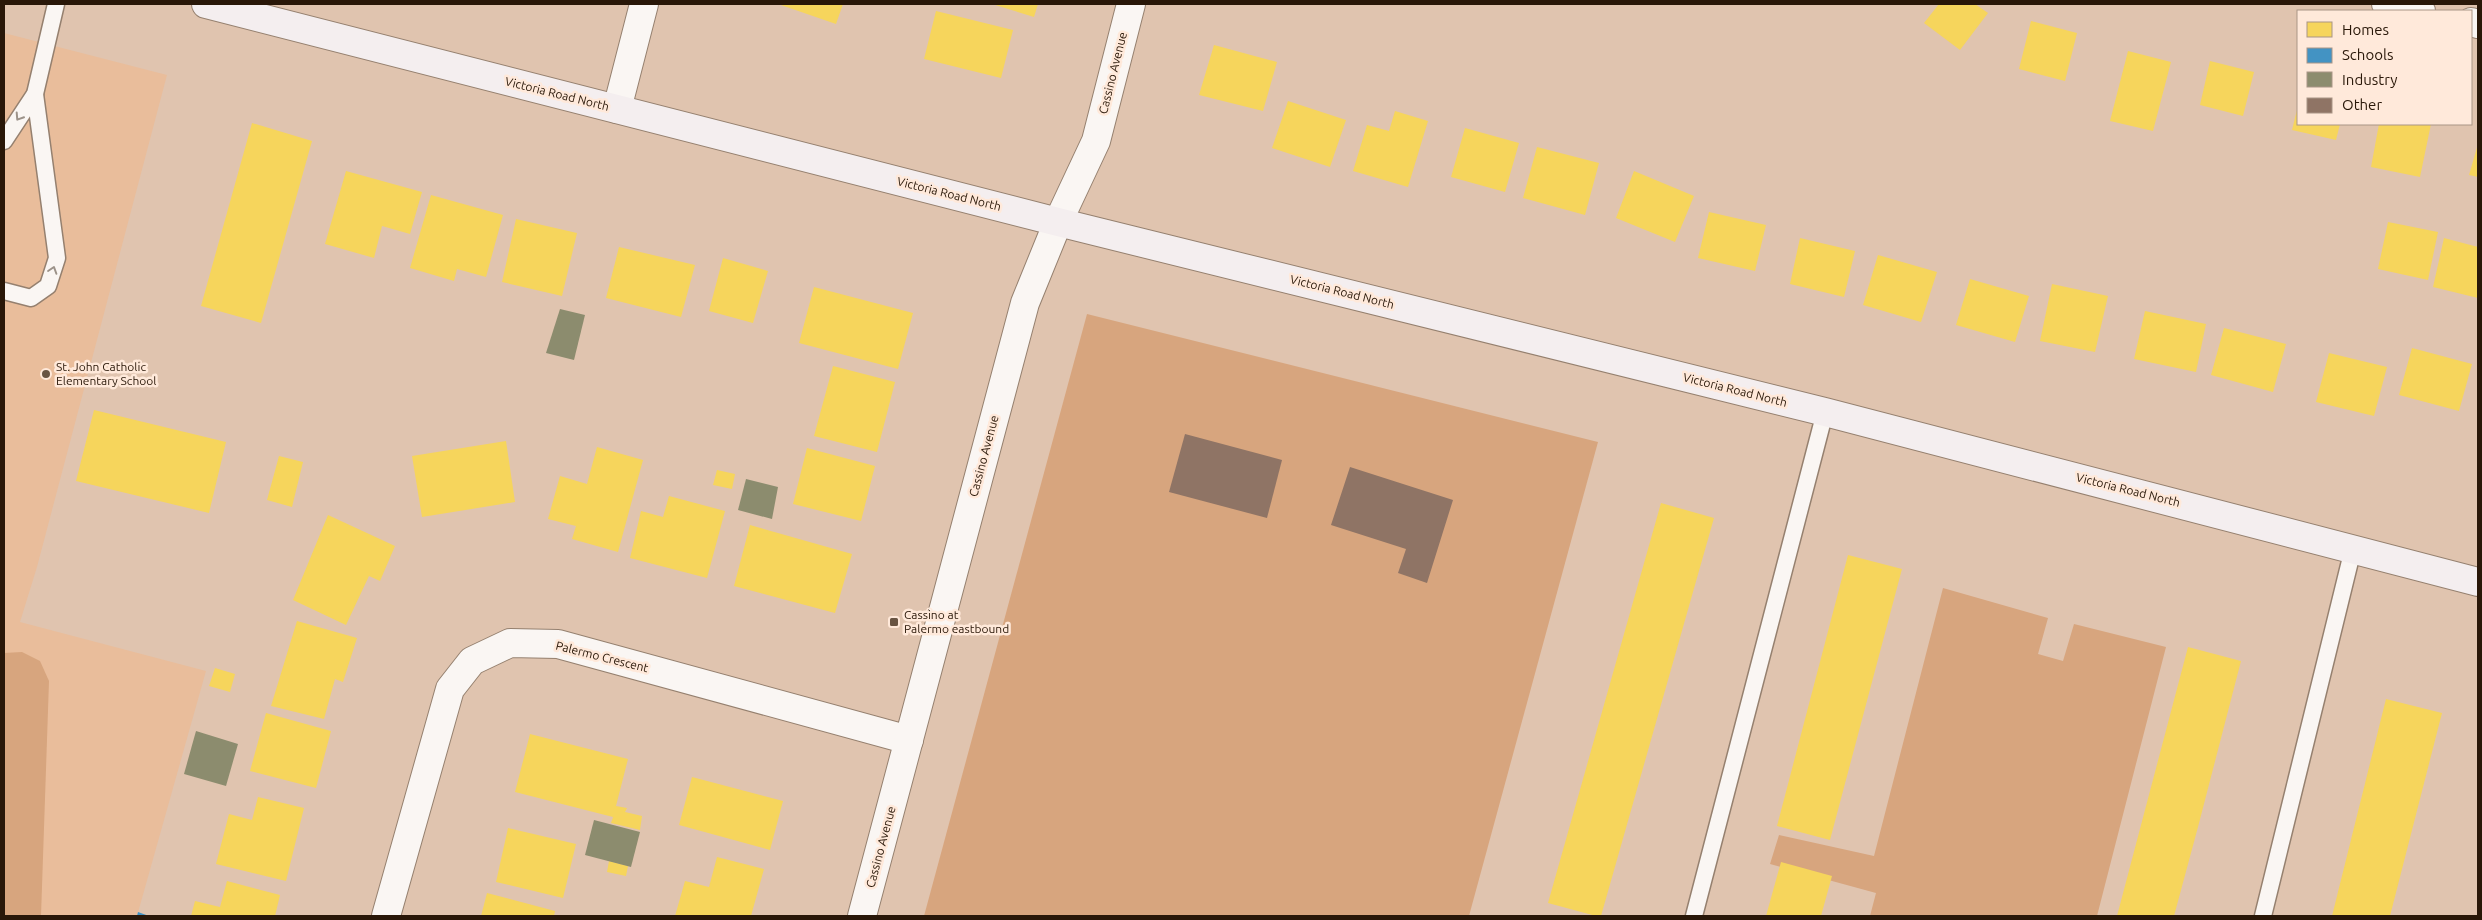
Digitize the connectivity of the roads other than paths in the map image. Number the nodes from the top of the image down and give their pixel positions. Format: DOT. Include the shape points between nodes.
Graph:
graph roads {
  1 [pos="56,4"];
  2 [pos="206,4"];
  3 [pos="644,4"];
  4 [pos="1131,4"];
  5 [pos="2386,4"];
  6 [pos="2415,10"];
  7 [pos="35,94"];
  8 [pos="617,109"];
  9 [pos="4,141"];
  10 [pos="1058,222"];
  11 [pos="4,291"];
  12 [pos="1825,412"];
  13 [pos="2353,548"];
  14 [pos="2478,582"];
  15 [pos="909,740"];
  16 [pos="386,916"];
  17 [pos="862,916"];
  18 [pos="1694,916"];
  19 [pos="2263,916"];
  1 -- 7 [label="lane"];
  2 -- 8 [label="main road, Victoria Road North"];
  3 -- 8 [label="street"];
  4 -- 10 [label="street, Cassino Avenue" via="1096,141"];
  5 -- 6 [label="street"];
  7 -- 9 [label="lane, one-way"];
  11 -- 7 [label="lane, one-way" via="31,298 48,286 57,258"];
  8 -- 10 [label="main road, Victoria Road North"];
  10 -- 12 [label="main road, Victoria Road North"];
  10 -- 15 [label="street, Cassino Avenue" via="1025,303"];
  12 -- 13 [label="main road, Victoria Road North"];
  12 -- 18 [label="lane"];
  13 -- 14 [label="main road, Victoria Road North"];
  13 -- 19 [label="lane"];
  15 -- 16 [label="street, Palermo Crescent" via="558,644 510,643 472,661 450,689"];
  15 -- 17 [label="street, Cassino Avenue"];
}
